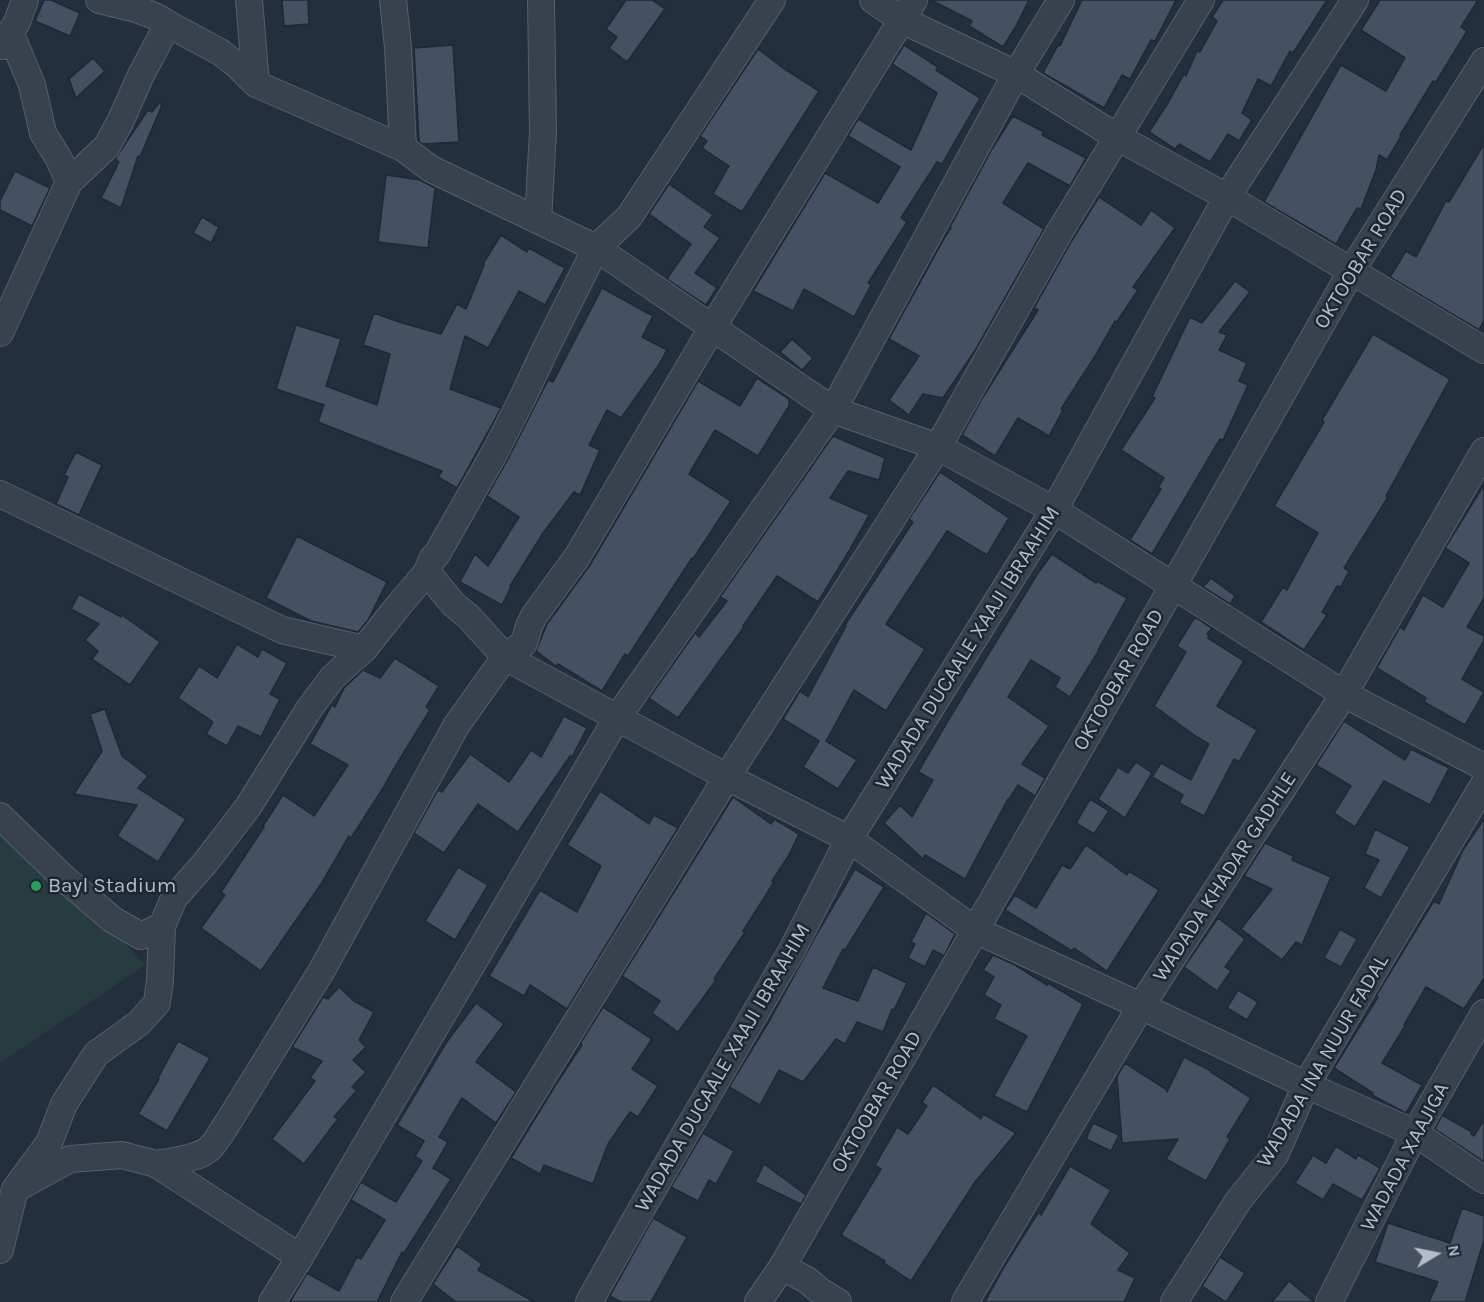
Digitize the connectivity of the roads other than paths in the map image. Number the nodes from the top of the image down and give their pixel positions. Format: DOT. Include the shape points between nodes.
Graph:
graph roads {
  1 [pos="25,0"];
  2 [pos="249,0"];
  3 [pos="393,0"];
  4 [pos="541,0"];
  5 [pos="772,0"];
  6 [pos="873,0"];
  7 [pos="1061,0"];
  8 [pos="1201,0"];
  9 [pos="1355,0"];
  10 [pos="107,1"];
  11 [pos="908,10"];
  12 [pos="168,24"];
  13 [pos="5,42"];
  14 [pos="1484,61"];
  15 [pos="1016,74"];
  16 [pos="256,84"];
  17 [pos="1117,137"];
  18 [pos="404,148"];
  19 [pos="69,182"];
  20 [pos="1227,197"];
  21 [pos="538,220"];
  22 [pos="596,248"];
  23 [pos="1352,270"];
  24 [pos="712,328"];
  25 [pos="0,333"];
  26 [pos="1484,350"];
  27 [pos="833,410"];
  28 [pos="938,447"];
  29 [pos="1484,451"];
  30 [pos="0,494"];
  31 [pos="1054,510"];
  32 [pos="427,572"];
  33 [pos="1173,586"];
  34 [pos="364,650"];
  35 [pos="505,657"];
  36 [pos="1344,694"];
  37 [pos="617,718"];
  38 [pos="1484,767"];
  39 [pos="727,777"];
  40 [pos="1484,784"];
  41 [pos="0,816"];
  42 [pos="849,839"];
  43 [pos="162,926"];
  44 [pos="975,930"];
  45 [pos="1141,1006"];
  46 [pos="1484,1013"];
  47 [pos="1306,1085"];
  48 [pos="1415,1133"];
  49 [pos="156,1164"];
  50 [pos="1484,1180"];
  51 [pos="8,1193"];
  52 [pos="0,1250"];
  53 [pos="300,1257"];
  54 [pos="782,1267"];
  55 [pos="272,1302"];
  56 [pos="404,1302"];
  57 [pos="589,1302"];
  58 [pos="758,1302"];
  59 [pos="838,1302"];
  60 [pos="964,1302"];
  61 [pos="1174,1302"];
  62 [pos="1329,1302"];
  1 -- 13 [label="street"];
  2 -- 16 [label="street"];
  3 -- 18 [label="street"];
  4 -- 21 [label="street" via="543,132"];
  5 -- 22 [label="street" via="629,217"];
  6 -- 11 [label="street"];
  7 -- 15 [label="street"];
  8 -- 17 [label="street"];
  9 -- 20 [label="street, WADADA DUCAALE XAAJI IBRAAHIM"];
  10 -- 12 [label="street"];
  11 -- 15 [label="street"];
  11 -- 24 [label="street"];
  12 -- 16 [label="street" via="220,52"];
  12 -- 19 [label="street" via="107,146"];
  13 -- 19 [label="street" via="32,85 43,133"];
  14 -- 23 [label="street, OKTOOBAR ROAD"];
  15 -- 17 [label="street"];
  15 -- 27 [label="street"];
  16 -- 18 [label="street"];
  17 -- 20 [label="street"];
  17 -- 28 [label="street"];
  18 -- 21 [label="street" via="431,169"];
  19 -- 25 [label="street"];
  20 -- 23 [label="street"];
  20 -- 31 [label="street, WADADA DUCAALE XAAJI IBRAAHIM"];
  21 -- 22 [label="street"];
  22 -- 24 [label="street"];
  22 -- 32 [label="street" via="495,452"];
  23 -- 26 [label="street"];
  23 -- 33 [label="street, OKTOOBAR ROAD"];
  24 -- 27 [label="street"];
  24 -- 35 [label="street" via="577,557 534,616 524,643"];
  27 -- 28 [label="street"];
  27 -- 37 [label="street"];
  28 -- 31 [label="street"];
  28 -- 39 [label="street"];
  29 -- 36 [label="street, WADADA KHADAR GADHLE"];
  30 -- 34 [label="street" via="282,630"];
  31 -- 33 [label="street"];
  31 -- 42 [label="street, WADADA DUCAALE XAAJI IBRAAHIM"];
  32 -- 34 [label="street"];
  32 -- 35 [label="street"];
  33 -- 36 [label="street"];
  33 -- 44 [label="street, OKTOOBAR ROAD"];
  34 -- 43 [label="street" via="332,678 309,709 248,807 174,898"];
  35 -- 37 [label="street"];
  35 -- 49 [label="street" via="456,726 322,970 227,1124 202,1154"];
  36 -- 38 [label="street"];
  36 -- 45 [label="street, WADADA KHADAR GADHLE"];
  37 -- 39 [label="street"];
  37 -- 53 [label="street"];
  39 -- 42 [label="street"];
  39 -- 56 [label="street"];
  40 -- 47 [label="street, WADADA INA NUUR FADAL"];
  41 -- 43 [label="street" via="113,920 141,936"];
  42 -- 44 [label="street"];
  42 -- 57 [label="street, WADADA DUCAALE XAAJI IBRAAHIM" via="792,950"];
  43 -- 51 [label="street" via="157,1003 139,1023 96,1054 64,1104 49,1143"];
  44 -- 45 [label="street"];
  44 -- 54 [label="street, OKTOOBAR ROAD"];
  45 -- 47 [label="street"];
  45 -- 60 [label="street, WADADA KHADAR GADHLE"];
  46 -- 48 [label="street, WADADA XAAJIGA"];
  47 -- 48 [label="street"];
  47 -- 61 [label="street, WADADA INA NUUR FADAL" via="1275,1155 1238,1201"];
  48 -- 50 [label="street"];
  48 -- 62 [label="street, WADADA XAAJIGA"];
  49 -- 51 [label="street" via="122,1155 70,1159"];
  49 -- 53 [label="street"];
  51 -- 52 [label="street"];
  53 -- 55 [label="street"];
  54 -- 58 [label="street, OKTOOBAR ROAD"];
  54 -- 59 [label="street"];
}
